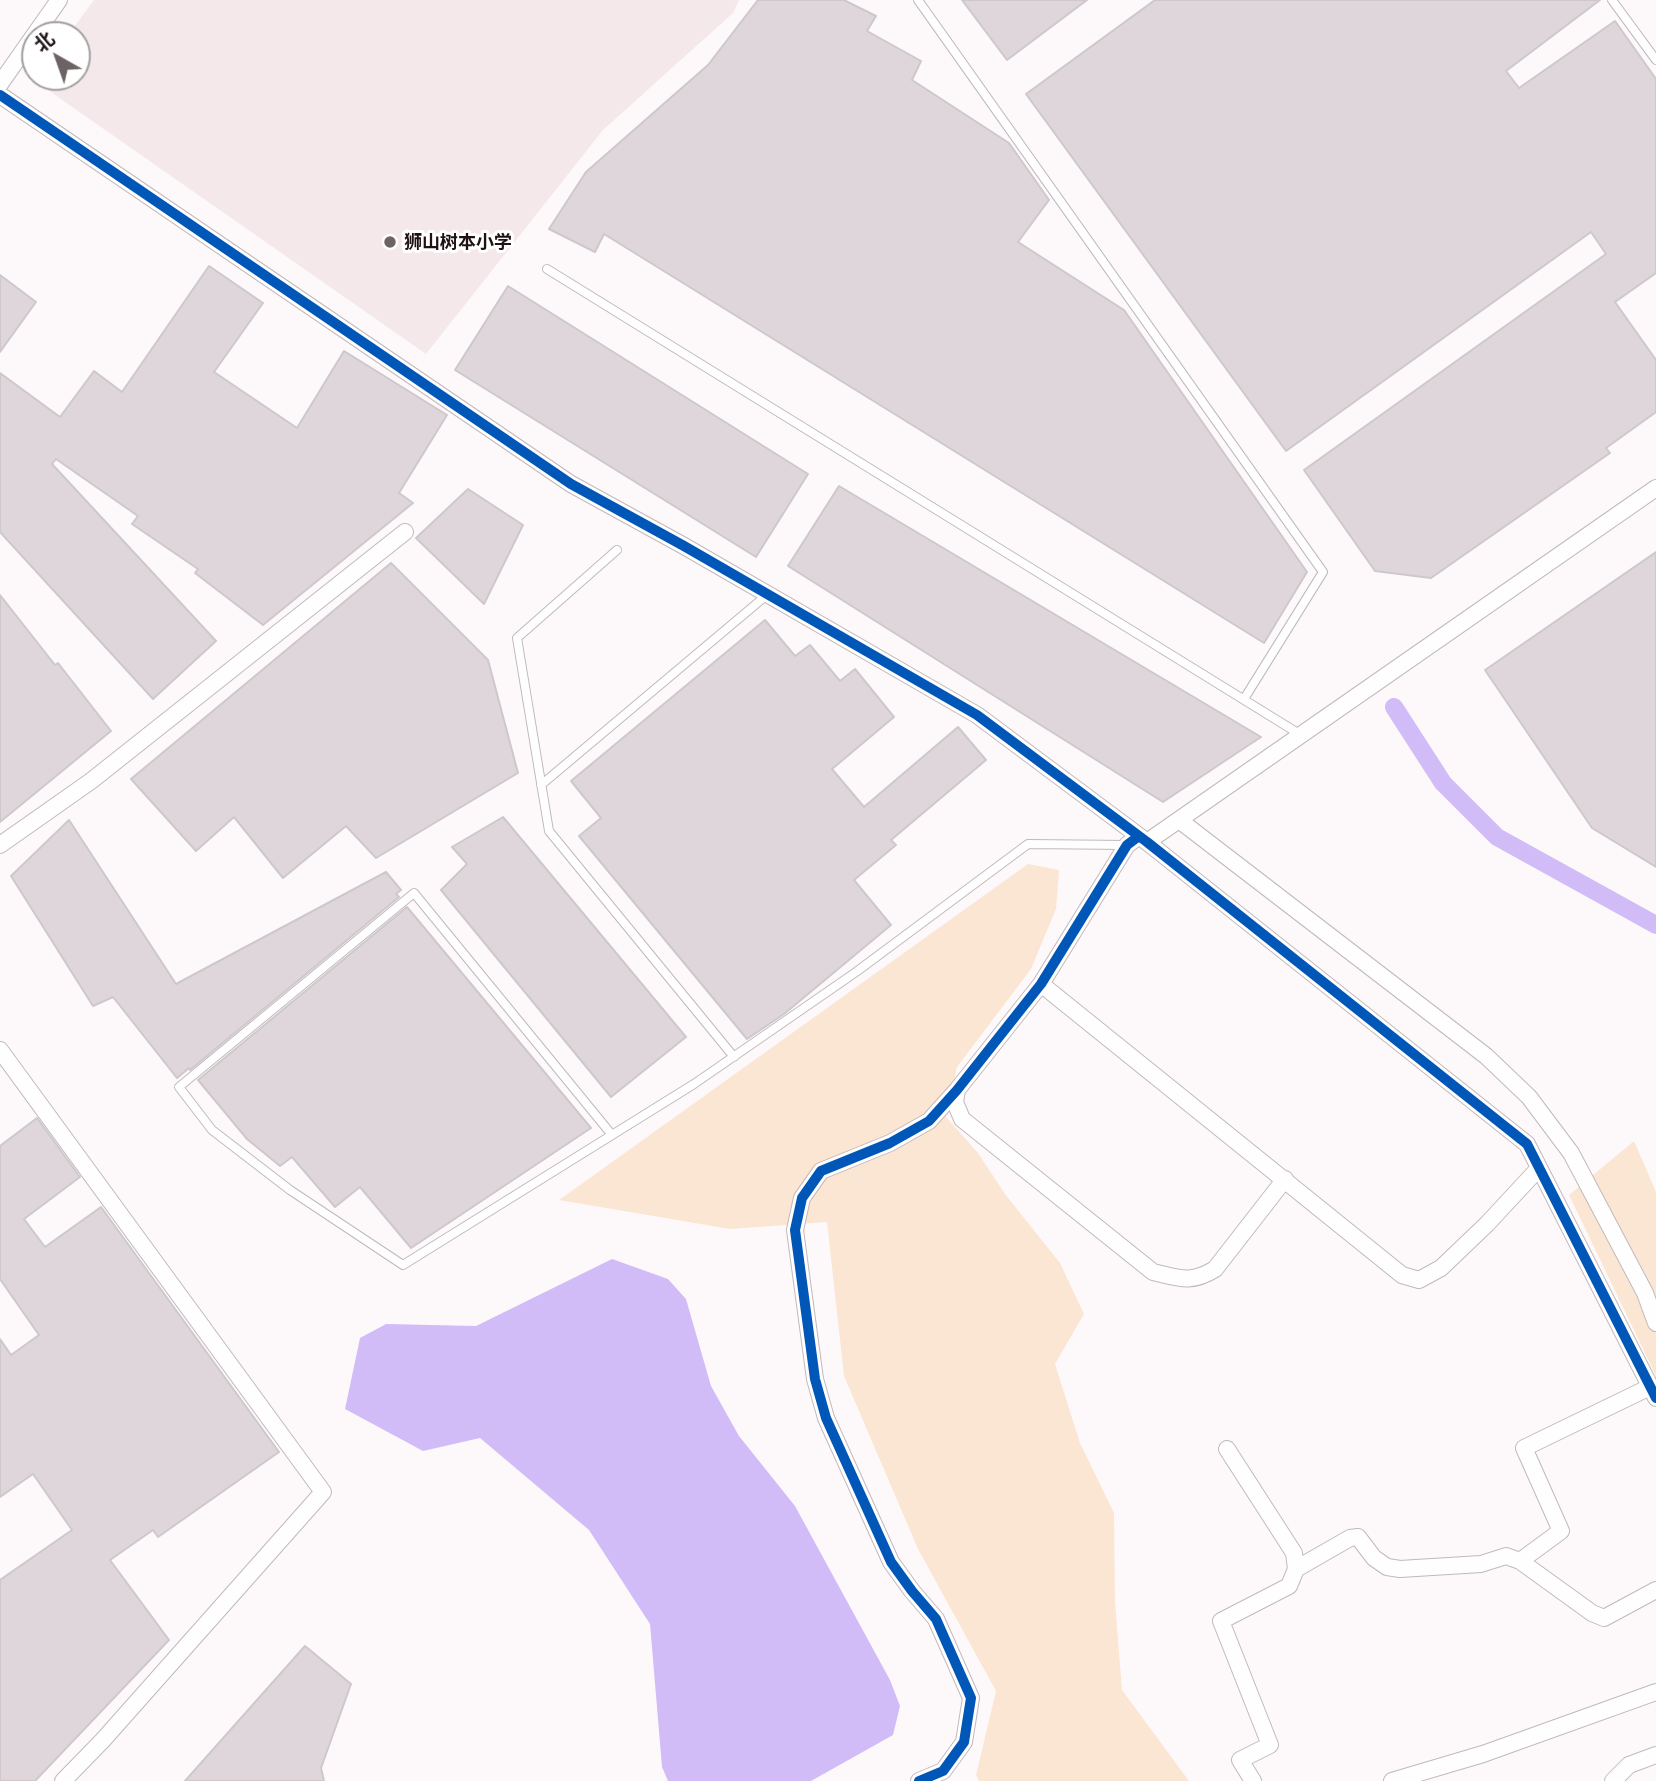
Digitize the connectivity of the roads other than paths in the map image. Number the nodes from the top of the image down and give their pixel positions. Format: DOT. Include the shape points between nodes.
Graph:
graph roads {
  1 [pos="59,0"];
  2 [pos="918,0"];
  3 [pos="1612,0"];
  4 [pos="1656,60"];
  5 [pos="0,84"];
  6 [pos="0,95"];
  7 [pos="547,269"];
  8 [pos="1656,488"];
  9 [pos="405,532"];
  10 [pos="617,550"];
  11 [pos="768,594"];
  12 [pos="1244,699"];
  13 [pos="1301,735"];
  14 [pos="541,785"];
  15 [pos="1179,820"];
  16 [pos="1138,841"];
  17 [pos="0,845"];
  18 [pos="1041,984"];
  19 [pos="0,1050"];
  20 [pos="734,1057"];
  21 [pos="957,1090"];
  22 [pos="611,1135"];
  23 [pos="1539,1168"];
  24 [pos="1285,1179"];
  25 [pos="1656,1323"];
  26 [pos="1653,1393"];
  27 [pos="1227,1449"];
  28 [pos="1520,1561"];
  29 [pos="1296,1569"];
  30 [pos="1656,1590"];
  31 [pos="1656,1692"];
  32 [pos="1656,1755"];
  33 [pos="63,1781"];
  34 [pos="919,1781"];
  35 [pos="1253,1781"];
  36 [pos="1392,1781"];
  37 [pos="1613,1781"];
  1 -- 5 [label="street"];
  2 -- 12 [label="lane" via="1323,572"];
  3 -- 4 [label="lane"];
  6 -- 11 [label="street" via="571,484"];
  7 -- 12 [label="lane"];
  8 -- 13 [label="street"];
  9 -- 17 [label="street" via="91,781"];
  10 -- 14 [label="lane" via="517,638"];
  11 -- 14 [label="lane"];
  11 -- 16 [label="street" via="977,715"];
  12 -- 13 [label="lane"];
  13 -- 15 [label="street"];
  14 -- 20 [label="lane" via="548,831"];
  15 -- 16 [label="street"];
  15 -- 25 [label="street" via="1486,1056 1529,1097 1571,1153"];
  16 -- 18 [label="street"];
  16 -- 20 [label="lane" via="1028,844"];
  16 -- 23 [label="street" via="1527,1144"];
  18 -- 21 [label="street"];
  18 -- 24 [label="street"];
  19 -- 33 [label="street" via="323,1492"];
  20 -- 22 [label="lane"];
  21 -- 24 [label="street" via="962,1119 1153,1272 1181,1279 1201,1278 1215,1269"];
  21 -- 34 [label="street" via="929,1121 890,1143 821,1171 802,1198 795,1230 815,1379 826,1418 891,1562 936,1619 971,1698 964,1742 943,1770"];
  22 -- 22 [label="lane" via="403,1265 290,1190 212,1130 179,1087 414,893"];
  23 -- 24 [label="street" via="1441,1268 1419,1280 1402,1275"];
  23 -- 26 [label="street"];
  26 -- 28 [label="street" via="1524,1448 1561,1531"];
  27 -- 29 [label="street" via="1294,1553"];
  28 -- 29 [label="street" via="1506,1556 1481,1564 1400,1569 1374,1558 1358,1537"];
  28 -- 30 [label="street" via="1604,1618"];
  29 -- 35 [label="street" via="1289,1586 1221,1621 1270,1745 1240,1760"];
  31 -- 36 [label="street"];
  32 -- 37 [label="street" via="1629,1765"];
}
